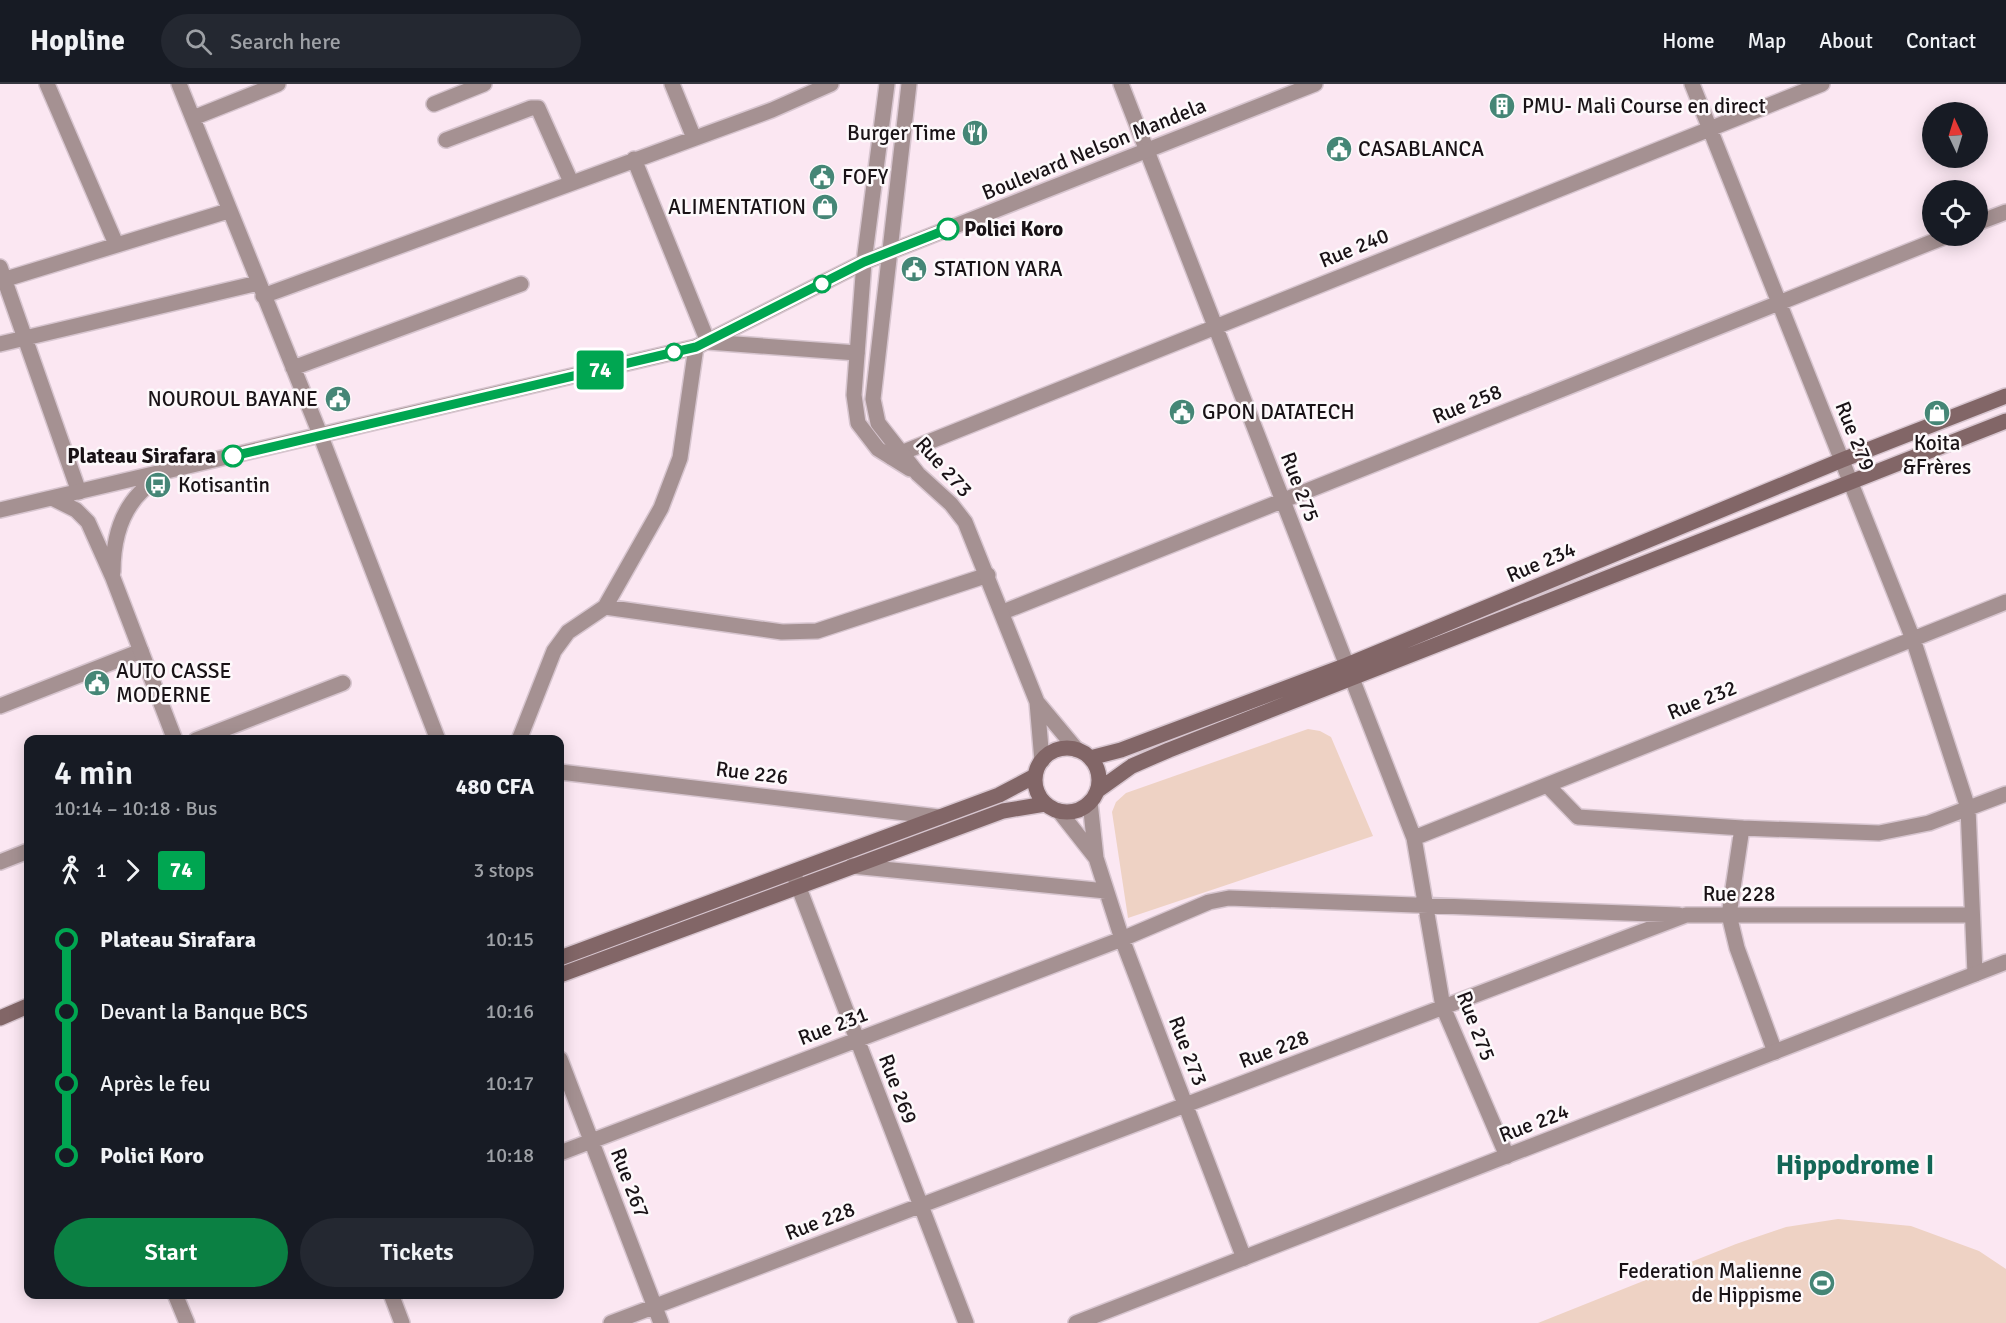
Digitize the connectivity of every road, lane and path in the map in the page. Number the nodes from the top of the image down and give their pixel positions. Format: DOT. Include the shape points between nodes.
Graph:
graph roads {
  1 [pos="47,84"];
  2 [pos="180,84"];
  3 [pos="278,84"];
  4 [pos="484,84"];
  5 [pos="672,84"];
  6 [pos="831,84"];
  7 [pos="886,84"];
  8 [pos="909,84"];
  9 [pos="1120,84"];
  10 [pos="1315,84"];
  11 [pos="1692,84"];
  12 [pos="1822,84"];
  13 [pos="434,104"];
  14 [pos="193,118"];
  15 [pos="1710,129"];
  16 [pos="694,138"];
  17 [pos="446,140"];
  18 [pos="1147,151"];
  19 [pos="634,159"];
  20 [pos="571,182"];
  21 [pos="228,211"];
  22 [pos="2006,212"];
  23 [pos="1988,219"];
  24 [pos="116,244"];
  25 [pos="1922,246"];
  26 [pos="888,253"];
  27 [pos="864,262"];
  28 [pos="3,273"];
  29 [pos="521,284"];
  30 [pos="261,289"];
  31 [pos="1779,303"];
  32 [pos="1214,326"];
  33 [pos="25,338"];
  34 [pos="0,344"];
  35 [pos="702,345"];
  36 [pos="857,353"];
  37 [pos="293,368"];
  38 [pos="2006,396"];
  39 [pos="2006,421"];
  40 [pos="320,435"];
  41 [pos="896,454"];
  42 [pos="1842,460"];
  43 [pos="168,472"];
  44 [pos="1851,482"];
  45 [pos="79,492"];
  46 [pos="52,498"];
  47 [pos="1282,500"];
  48 [pos="0,510"];
  49 [pos="988,575"];
  50 [pos="113,578"];
  51 [pos="2006,602"];
  52 [pos="605,607"];
  53 [pos="1003,612"];
  54 [pos="1913,639"];
  55 [pos="141,651"];
  56 [pos="1349,673"];
  57 [pos="343,683"];
  58 [pos="1037,702"];
  59 [pos="0,706"];
  60 [pos="174,735"];
  61 [pos="209,735"];
  62 [pos="436,735"];
  63 [pos="521,735"];
  64 [pos="1083,754"];
  65 [pos="1042,760"];
  66 [pos="564,772"];
  67 [pos="1035,776"];
  68 [pos="1547,784"];
  69 [pos="2006,794"];
  70 [pos="1093,796"];
  71 [pos="1052,807"];
  72 [pos="1968,808"];
  73 [pos="939,817"];
  74 [pos="1742,828"];
  75 [pos="1414,838"];
  76 [pos="24,853"];
  77 [pos="1096,858"];
  78 [pos="0,862"];
  79 [pos="852,866"];
  80 [pos="792,870"];
  81 [pos="798,886"];
  82 [pos="1106,891"];
  83 [pos="1424,904"];
  84 [pos="1686,915"];
  85 [pos="1729,915"];
  86 [pos="1971,915"];
  87 [pos="1122,939"];
  88 [pos="564,956"];
  89 [pos="2006,962"];
  90 [pos="564,974"];
  91 [pos="1976,974"];
  92 [pos="1443,1007"];
  93 [pos="24,1008"];
  94 [pos="0,1018"];
  95 [pos="857,1040"];
  96 [pos="1774,1053"];
  97 [pos="564,1070"];
  98 [pos="1186,1105"];
  99 [pos="591,1141"];
  100 [pos="564,1151"];
  101 [pos="1507,1156"];
  102 [pos="921,1205"];
  103 [pos="1245,1258"];
  104 [pos="177,1299"];
  105 [pos="393,1299"];
  106 [pos="654,1306"];
  107 [pos="187,1323"];
  108 [pos="402,1323"];
  109 [pos="610,1323"];
  110 [pos="661,1323"];
  111 [pos="966,1323"];
  112 [pos="1076,1323"];
  1 -- 24 [label="street"];
  2 -- 14 [label="street"];
  3 -- 14 [label="street"];
  4 -- 13 [label="street"];
  5 -- 16 [label="street"];
  6 -- 16 [label="street"];
  7 -- 27 [label="street"];
  8 -- 26 [label="street, Rue 273"];
  9 -- 18 [label="street, Rue 275"];
  10 -- 18 [label="street, Boulevard Nelson Mandela"];
  11 -- 15 [label="street, Rue 279"];
  12 -- 15 [label="street, Rue 240"];
  14 -- 21 [label="street"];
  15 -- 31 [label="street, Rue 279"];
  15 -- 32 [label="street, Rue 240"];
  16 -- 19 [label="street"];
  17 -- 20 [label="street" via="538,108"];
  18 -- 26 [label="street, Boulevard Nelson Mandela"];
  18 -- 32 [label="street, Rue 275"];
  19 -- 20 [label="street"];
  19 -- 35 [label="street"];
  20 -- 30 [label="street"];
  21 -- 24 [label="street"];
  21 -- 30 [label="street"];
  22 -- 23 [label="street"];
  24 -- 28 [label="street"];
  25 -- 31 [label="street, Rue 258"];
  26 -- 27 [label="street, Boulevard Nelson Mandela"];
  26 -- 41 [label="street, Rue 273" via="873,399 878,423"];
  27 -- 35 [label="street, Boulevard Nelson Mandela"];
  27 -- 36 [label="street"];
  28 -- 33 [label="street"];
  29 -- 37 [label="street"];
  30 -- 33 [label="street"];
  30 -- 37 [label="street"];
  31 -- 42 [label="street, Rue 279"];
  31 -- 47 [label="street, Rue 258"];
  32 -- 41 [label="street, Rue 240"];
  32 -- 47 [label="street, Rue 275"];
  33 -- 34 [label="street"];
  33 -- 45 [label="street"];
  35 -- 36 [label="street"];
  35 -- 40 [label="street"];
  35 -- 52 [label="street" via="680,458 661,508"];
  36 -- 41 [label="street" via="854,395 858,423 878,449"];
  37 -- 40 [label="street"];
  38 -- 42 [label="main road, Rue 234"];
  39 -- 44 [label="main road, Rue 234"];
  40 -- 43 [label="street"];
  40 -- 62 [label="street"];
  41 -- 49 [label="street, Rue 273" via="965,522"];
  42 -- 44 [label="street, Rue 279"];
  42 -- 56 [label="main road, Rue 234"];
  43 -- 45 [label="street"];
  43 -- 50 [label="street" via="144,487 125,510 113,548"];
  44 -- 54 [label="street, Rue 279"];
  44 -- 56 [label="main road, Rue 234"];
  45 -- 46 [label="street"];
  46 -- 48 [label="street"];
  46 -- 50 [label="street" via="76,510 88,522"];
  47 -- 53 [label="street, Rue 258"];
  47 -- 56 [label="street, Rue 275"];
  49 -- 52 [label="street" via="817,631 782,632"];
  49 -- 53 [label="street, Rue 273"];
  50 -- 55 [label="street"];
  51 -- 54 [label="street, Rue 232"];
  52 -- 63 [label="street" via="568,632 554,651"];
  53 -- 58 [label="street, Rue 273"];
  54 -- 68 [label="street, Rue 232"];
  54 -- 72 [label="street, Rue 279"];
  55 -- 59 [label="street"];
  55 -- 60 [label="street"];
  56 -- 64 [label="main road, Rue 234" via="1121,750"];
  56 -- 70 [label="main road, Rue 234" via="1132,766"];
  56 -- 75 [label="street, Rue 275"];
  57 -- 61 [label="street"];
  58 -- 64 [label="street, Rue 273"];
  58 -- 65 [label="street, Rue 273"];
  64 -- 65 [label="main road" via="1061,749"];
  64 -- 70 [label="main road" via="1098,773"];
  65 -- 67 [label="main road"];
  66 -- 73 [label="street, Rue 226"];
  67 -- 71 [label="main road" via="1037,791"];
  67 -- 73 [label="main road" via="999,795"];
  68 -- 74 [label="street" via="1578,817"];
  68 -- 75 [label="street, Rue 232"];
  69 -- 72 [label="street"];
  70 -- 71 [label="main road" via="1073,812"];
  70 -- 77 [label="street, Rue 273"];
  71 -- 77 [label="street, Rue 273"];
  71 -- 79 [label="main road" via="1003,812"];
  72 -- 74 [label="street" via="1929,823 1879,833"];
  72 -- 86 [label="street, Rue 279"];
  73 -- 80 [label="main road"];
  74 -- 85 [label="street"];
  75 -- 83 [label="street, Rue 275"];
  76 -- 78 [label="street"];
  77 -- 82 [label="street, Rue 273"];
  79 -- 81 [label="main road"];
  79 -- 82 [label="street"];
  80 -- 81 [label="street, Rue 269"];
  80 -- 88 [label="main road"];
  81 -- 90 [label="main road"];
  81 -- 95 [label="street, Rue 269"];
  82 -- 87 [label="street, Rue 273"];
  83 -- 84 [label="street, Rue 231"];
  83 -- 87 [label="street, Rue 231" via="1229,897"];
  83 -- 92 [label="street, Rue 275"];
  84 -- 85 [label="street, Rue 228"];
  84 -- 92 [label="street, Rue 228"];
  85 -- 86 [label="street, Rue 228"];
  85 -- 96 [label="street"];
  86 -- 91 [label="street, Rue 279"];
  87 -- 95 [label="street, Rue 231"];
  87 -- 98 [label="street, Rue 273"];
  89 -- 91 [label="street, Rue 224"];
  91 -- 96 [label="street, Rue 224"];
  92 -- 98 [label="street, Rue 228"];
  92 -- 101 [label="street, Rue 275"];
  93 -- 94 [label="main road"];
  95 -- 99 [label="street, Rue 231"];
  95 -- 102 [label="street, Rue 269"];
  96 -- 101 [label="street, Rue 224"];
  97 -- 99 [label="street, Rue 267"];
  98 -- 102 [label="street, Rue 228"];
  98 -- 103 [label="street, Rue 273"];
  99 -- 100 [label="street, Rue 231"];
  99 -- 106 [label="street, Rue 267"];
  101 -- 103 [label="street, Rue 224"];
  102 -- 106 [label="street, Rue 228"];
  102 -- 111 [label="street, Rue 269"];
  103 -- 112 [label="street, Rue 224"];
  104 -- 107 [label="street"];
  105 -- 108 [label="street"];
  106 -- 109 [label="street, Rue 228"];
  106 -- 110 [label="street, Rue 267"];
}
